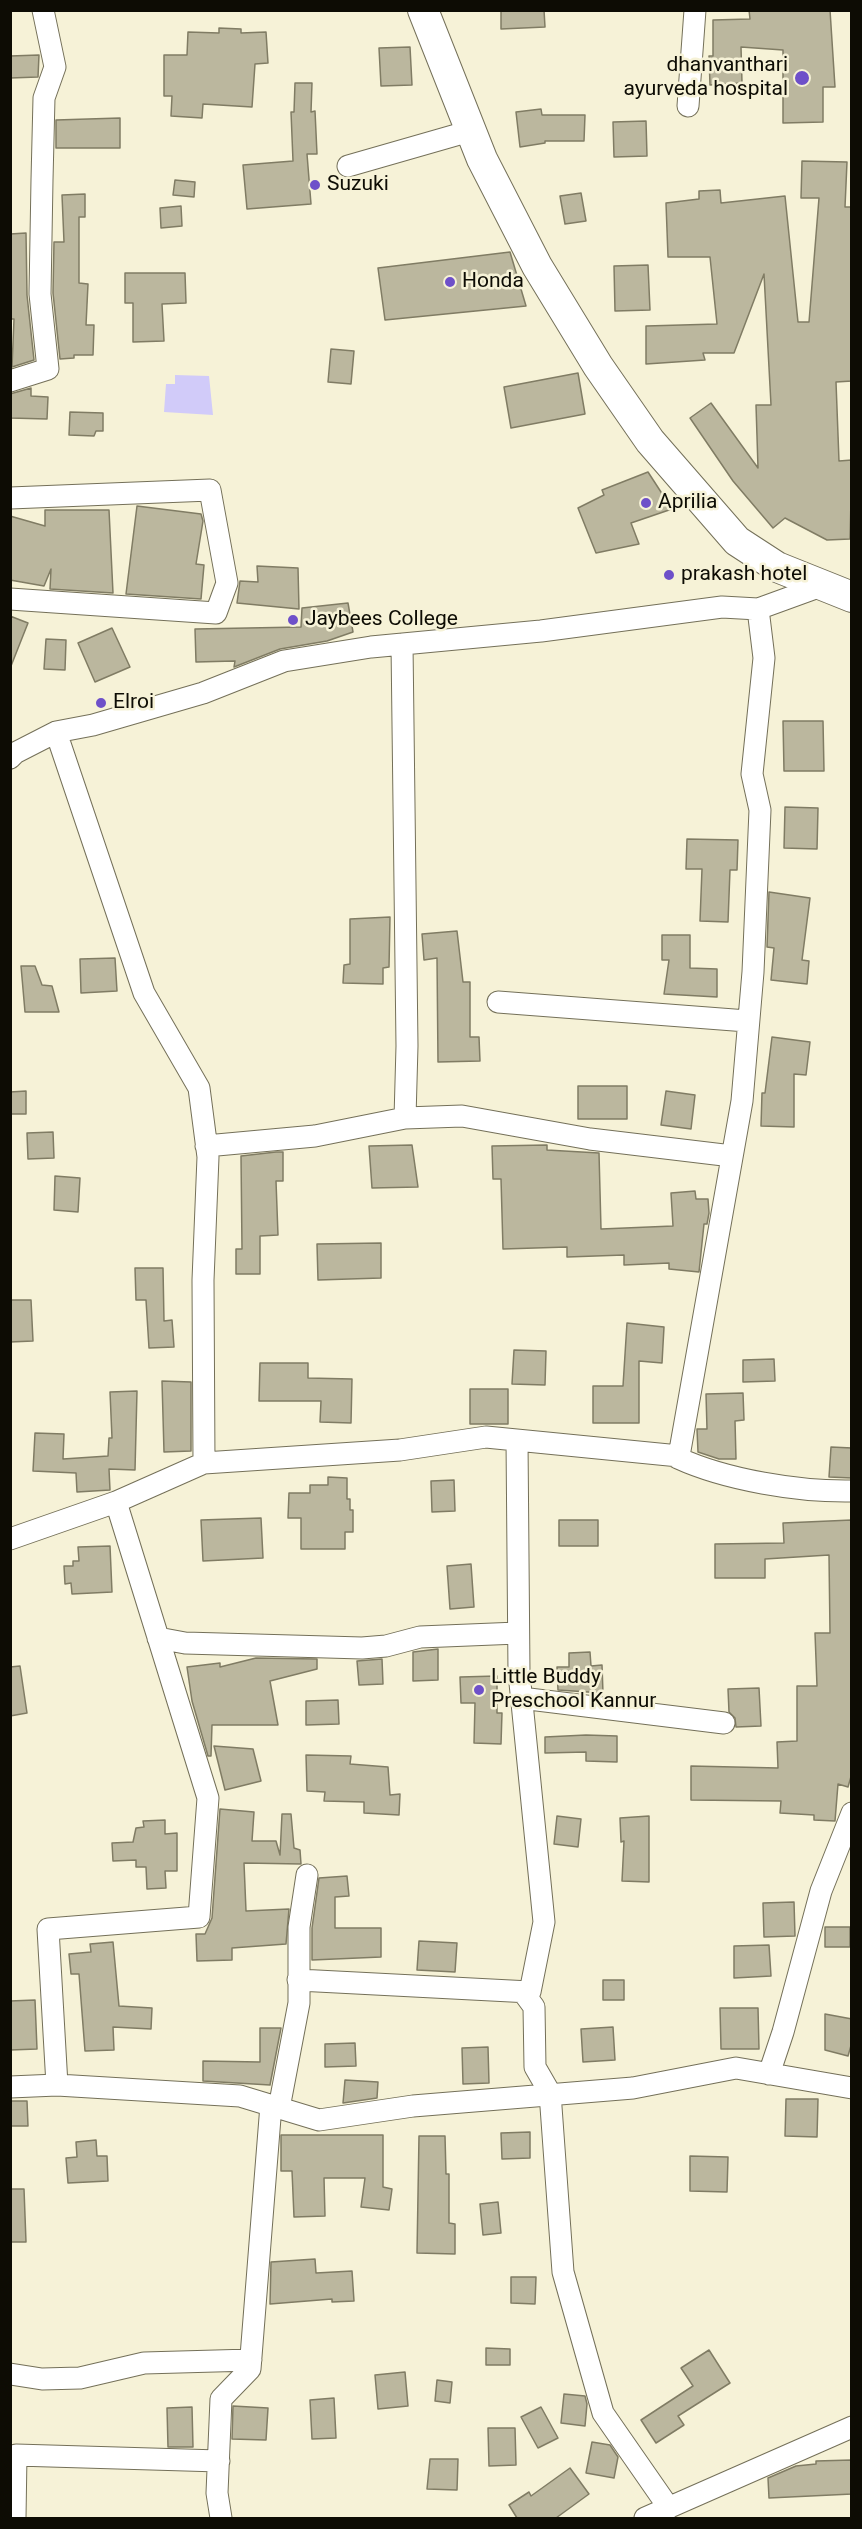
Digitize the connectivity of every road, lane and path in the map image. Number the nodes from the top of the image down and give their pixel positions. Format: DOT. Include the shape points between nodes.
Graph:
graph roads {
  1 [pos="43,10"];
  2 [pos="423,10"];
  3 [pos="695,10"];
  4 [pos="688,106"];
  5 [pos="470,131"];
  6 [pos="348,166"];
  7 [pos="10,381"];
  8 [pos="10,498"];
  9 [pos="824,585"];
  10 [pos="852,597"];
  11 [pos="10,599"];
  12 [pos="758,609"];
  13 [pos="402,644"];
  14 [pos="56,732"];
  15 [pos="10,758"];
  16 [pos="498,1002"];
  17 [pos="747,1021"];
  18 [pos="405,1118"];
  19 [pos="206,1146"];
  20 [pos="732,1156"];
  21 [pos="517,1440"];
  22 [pos="679,1455"];
  23 [pos="204,1463"];
  24 [pos="852,1491"];
  25 [pos="116,1502"];
  26 [pos="10,1539"];
  27 [pos="518,1633"];
  28 [pos="158,1638"];
  29 [pos="521,1698"];
  30 [pos="724,1723"];
  31 [pos="852,1813"];
  32 [pos="307,1875"];
  33 [pos="298,1980"];
  34 [pos="523,1992"];
  35 [pos="769,2074"];
  36 [pos="57,2085"];
  37 [pos="10,2087"];
  38 [pos="852,2088"];
  39 [pos="550,2093"];
  40 [pos="275,2107"];
  41 [pos="251,2360"];
  42 [pos="10,2374"];
  43 [pos="852,2427"];
  44 [pos="219,2461"];
  45 [pos="669,2508"];
  46 [pos="15,2518"];
  47 [pos="221,2518"];
  48 [pos="645,2518"];
  1 -- 7 [label="street" via="55,67 44,98 43,122 40,294 48,369"];
  2 -- 5 [label="highway"];
  3 -- 4 [label="street"];
  5 -- 6 [label="street"];
  5 -- 9 [label="highway" via="537,266 598,366 650,441 737,541 777,567"];
  8 -- 11 [label="street" via="210,490 227,583 216,613"];
  9 -- 10 [label="highway"];
  9 -- 12 [label="street"];
  12 -- 13 [label="street" via="722,608"];
  12 -- 17 [label="street" via="764,658 752,774 760,810"];
  13 -- 14 [label="street" via="284,661 203,693"];
  13 -- 18 [label="street"];
  14 -- 15 [label="street"];
  14 -- 19 [label="street" via="144,993 199,1088"];
  16 -- 17 [label="street"];
  17 -- 20 [label="street" via="742,1101"];
  18 -- 19 [label="street" via="315,1136"];
  18 -- 20 [label="street" via="462,1116 590,1139"];
  19 -- 23 [label="street"];
  20 -- 22 [label="street"];
  21 -- 22 [label="street"];
  21 -- 23 [label="street" via="486,1437 400,1450"];
  21 -- 27 [label="street"];
  22 -- 24 [label="street" via="678,1458 701,1468 812,1492"];
  23 -- 25 [label="street"];
  25 -- 26 [label="street"];
  25 -- 28 [label="street"];
  27 -- 28 [label="street" via="420,1637 362,1648"];
  27 -- 29 [label="street"];
  28 -- 36 [label="street" via="208,1798 199,1917 48,1929"];
  29 -- 30 [label="street"];
  29 -- 34 [label="street" via="544,1922 530,1992"];
  31 -- 35 [label="street" via="821,1891"];
  32 -- 33 [label="street" via="299,1928"];
  33 -- 34 [label="street"];
  33 -- 40 [label="street" via="295,2029"];
  34 -- 39 [label="street" via="534,2007 535,2067"];
  35 -- 38 [label="street"];
  35 -- 39 [label="street" via="736,2068 633,2088"];
  36 -- 37 [label="street"];
  36 -- 40 [label="street" via="240,2096"];
  39 -- 40 [label="street" via="412,2106 319,2120"];
  39 -- 45 [label="street" via="563,2272 603,2413"];
  40 -- 41 [label="street"];
  41 -- 42 [label="street" via="144,2363 80,2378 42,2379"];
  41 -- 44 [label="street" via="250,2369 221,2399"];
  43 -- 45 [label="street"];
  44 -- 46 [label="street" via="16,2455"];
  44 -- 47 [label="street"];
  45 -- 48 [label="street"];
}
